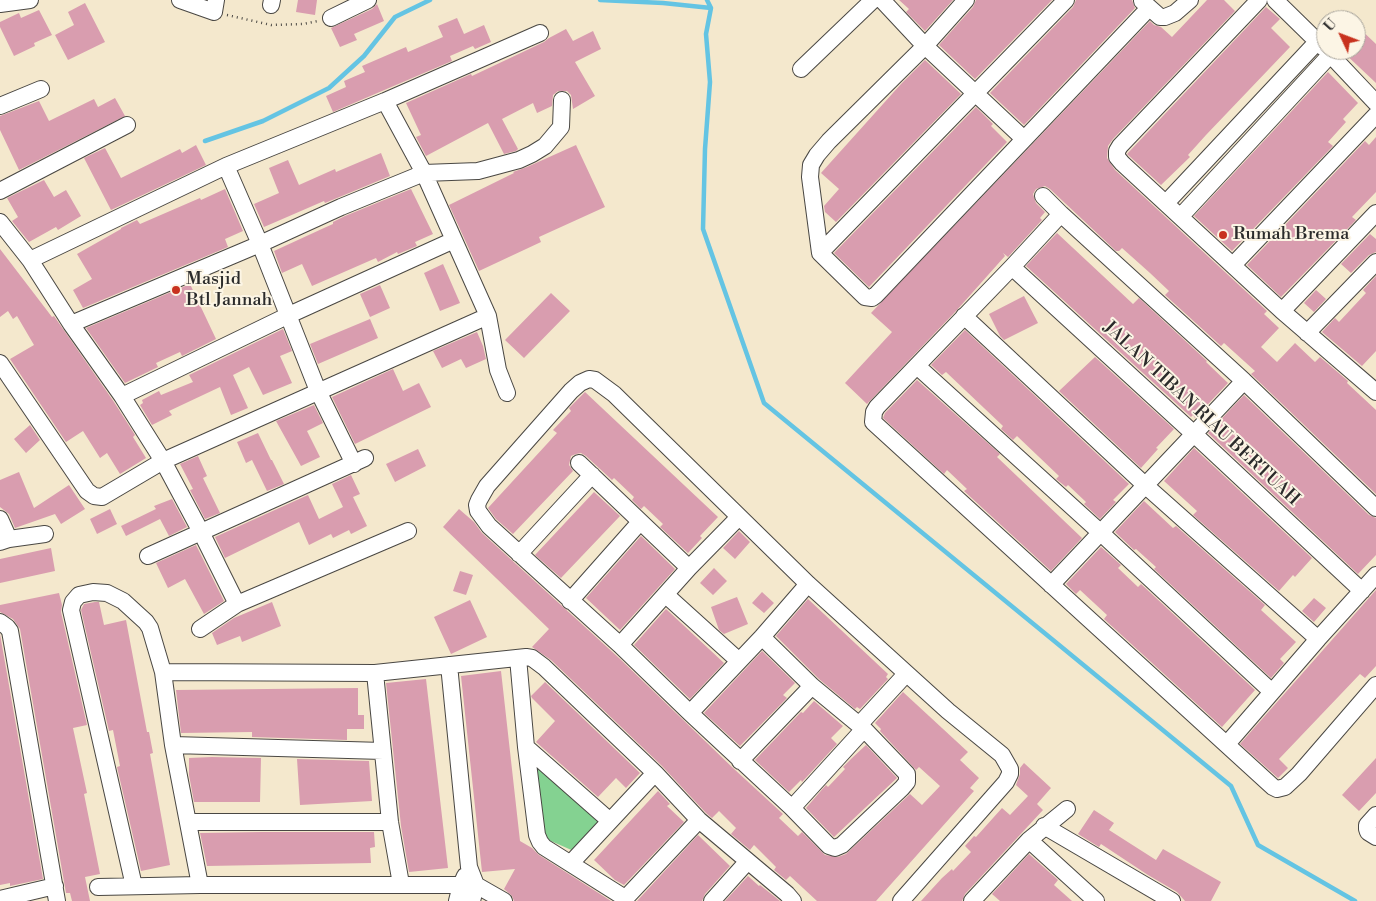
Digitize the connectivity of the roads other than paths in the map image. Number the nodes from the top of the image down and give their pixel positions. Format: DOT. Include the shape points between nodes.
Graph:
graph roads {
  1 [pos="30,0"];
  2 [pos="180,0"];
  3 [pos="216,0"];
  4 [pos="368,0"];
  5 [pos="873,0"];
  6 [pos="882,0"];
  7 [pos="966,0"];
  8 [pos="1066,0"];
  9 [pos="1190,0"];
  10 [pos="1259,0"];
  11 [pos="1275,0"];
  12 [pos="1,3"];
  13 [pos="1145,4"];
  14 [pos="331,18"];
  15 [pos="540,33"];
  16 [pos="1316,40"];
  17 [pos="925,46"];
  18 [pos="1316,58"];
  19 [pos="1316,59"];
  20 [pos="1335,60"];
  21 [pos="801,69"];
  22 [pos="41,89"];
  23 [pos="975,94"];
  24 [pos="562,100"];
  25 [pos="385,101"];
  26 [pos="1376,103"];
  27 [pos="0,106"];
  28 [pos="1376,115"];
  29 [pos="127,125"];
  30 [pos="1024,139"];
  31 [pos="226,166"];
  32 [pos="424,174"];
  33 [pos="0,191"];
  34 [pos="1043,196"];
  35 [pos="1166,203"];
  36 [pos="1376,213"];
  37 [pos="1061,214"];
  38 [pos="1181,216"];
  39 [pos="0,222"];
  40 [pos="454,240"];
  41 [pos="260,244"];
  42 [pos="820,253"];
  43 [pos="30,260"];
  44 [pos="1376,262"];
  45 [pos="1234,265"];
  46 [pos="1012,267"];
  47 [pos="1282,311"];
  48 [pos="289,315"];
  49 [pos="488,316"];
  50 [pos="964,316"];
  51 [pos="71,324"];
  52 [pos="1307,333"];
  53 [pos="0,363"];
  54 [pos="917,366"];
  55 [pos="1244,381"];
  56 [pos="1374,386"];
  57 [pos="318,391"];
  58 [pos="508,393"];
  59 [pos="122,396"];
  60 [pos="1194,434"];
  61 [pos="163,461"];
  62 [pos="579,463"];
  63 [pos="592,475"];
  64 [pos="1146,486"];
  65 [pos="1376,508"];
  66 [pos="740,518"];
  67 [pos="0,519"];
  68 [pos="640,522"];
  69 [pos="408,531"];
  70 [pos="201,532"];
  71 [pos="1101,533"];
  72 [pos="45,534"];
  73 [pos="4,541"];
  74 [pos="519,554"];
  75 [pos="148,556"];
  76 [pos="689,568"];
  77 [pos="1376,575"];
  78 [pos="808,584"];
  79 [pos="1051,584"];
  80 [pos="1362,591"];
  81 [pos="666,595"];
  82 [pos="570,601"];
  83 [pos="237,604"];
  84 [pos="0,622"];
  85 [pos="200,629"];
  86 [pos="762,636"];
  87 [pos="1318,639"];
  88 [pos="620,644"];
  89 [pos="518,658"];
  90 [pos="739,661"];
  91 [pos="449,665"];
  92 [pos="163,672"];
  93 [pos="375,674"];
  94 [pos="906,674"];
  95 [pos="1376,685"];
  96 [pos="812,686"];
  97 [pos="1272,692"];
  98 [pos="690,713"];
  99 [pos="862,727"];
  100 [pos="1227,744"];
  101 [pos="174,745"];
  102 [pos="526,746"];
  103 [pos="383,751"];
  104 [pos="740,761"];
  105 [pos="655,773"];
  106 [pos="792,808"];
  107 [pos="1067,809"];
  108 [pos="1376,815"];
  109 [pos="699,820"];
  110 [pos="610,821"];
  111 [pos="188,822"];
  112 [pos="390,822"];
  113 [pos="1044,826"];
  114 [pos="1376,837"];
  115 [pos="1029,840"];
  116 [pos="748,862"];
  117 [pos="571,863"];
  118 [pos="200,884"];
  119 [pos="401,884"];
  120 [pos="134,886"];
  121 [pos="98,887"];
  122 [pos="470,890"];
  123 [pos="56,894"];
  124 [pos="980,898"];
  125 [pos="0,899"];
  126 [pos="624,899"];
  127 [pos="457,901"];
  128 [pos="504,901"];
  129 [pos="712,901"];
  130 [pos="793,901"];
  131 [pos="900,901"];
  132 [pos="1096,901"];
  133 [pos="1172,901"];
  1 -- 12 [label="street"];
  2 -- 3 [label="street" via="214,12"];
  4 -- 14 [label="street"];
  5 -- 21 [label="street"];
  6 -- 17 [label="street"];
  7 -- 17 [label="street"];
  8 -- 23 [label="street"];
  9 -- 13 [label="street" via="1176,13 1165,17"];
  10 -- 35 [label="street" via="1117,151 1122,164"];
  11 -- 16 [label="street"];
  13 -- 30 [label="street"];
  15 -- 25 [label="street"];
  17 -- 23 [label="street"];
  17 -- 42 [label="street" via="829,141 811,165"];
  18 -- 35 [label="street"];
  19 -- 38 [label="street"];
  20 -- 26 [label="street"];
  22 -- 27 [label="street"];
  23 -- 30 [label="street"];
  23 -- 42 [label="street"];
  24 -- 32 [label="street" via="561,127 545,146 532,154 478,171"];
  25 -- 31 [label="street"];
  25 -- 32 [label="street"];
  28 -- 45 [label="street"];
  29 -- 33 [label="street"];
  30 -- 42 [label="street" via="872,298 865,298"];
  31 -- 41 [label="street"];
  31 -- 43 [label="street"];
  32 -- 40 [label="street"];
  32 -- 41 [label="street"];
  34 -- 37 [label="street"];
  35 -- 38 [label="street"];
  36 -- 47 [label="street"];
  37 -- 46 [label="street"];
  37 -- 55 [label="street"];
  38 -- 45 [label="street"];
  39 -- 43 [label="street"];
  40 -- 48 [label="street"];
  40 -- 49 [label="street"];
  41 -- 48 [label="street"];
  41 -- 51 [label="street"];
  43 -- 51 [label="street"];
  44 -- 52 [label="street"];
  45 -- 47 [label="street"];
  46 -- 50 [label="street"];
  46 -- 60 [label="street, JALAN TIBAN RIAU BERTUAH"];
  47 -- 52 [label="street"];
  48 -- 57 [label="street"];
  48 -- 59 [label="street"];
  49 -- 57 [label="street"];
  49 -- 58 [label="street" via="498,370"];
  50 -- 54 [label="street"];
  50 -- 64 [label="street"];
  51 -- 59 [label="street"];
  52 -- 56 [label="street"];
  53 -- 61 [label="street" via="87,491 94,496 102,497"];
  54 -- 71 [label="street"];
  54 -- 79 [label="street" via="877,407 873,422"];
  55 -- 60 [label="street"];
  55 -- 65 [label="street"];
  57 -- 61 [label="street"];
  57 -- 70 [label="street" via="360,461"];
  59 -- 61 [label="street"];
  60 -- 64 [label="street"];
  60 -- 80 [label="street, JALAN TIBAN RIAU BERTUAH"];
  61 -- 70 [label="street"];
  62 -- 63 [label="street"];
  63 -- 68 [label="street"];
  63 -- 74 [label="street"];
  64 -- 71 [label="street"];
  64 -- 87 [label="street"];
  66 -- 74 [label="street" via="614,394 596,380 589,379 571,391 487,486 477,505 481,516"];
  66 -- 76 [label="street"];
  66 -- 78 [label="street"];
  67 -- 73 [label="street"];
  68 -- 76 [label="street"];
  68 -- 82 [label="street"];
  69 -- 83 [label="street"];
  70 -- 75 [label="street"];
  70 -- 83 [label="street"];
  71 -- 79 [label="street"];
  71 -- 97 [label="street"];
  72 -- 73 [label="street"];
  74 -- 82 [label="street"];
  76 -- 81 [label="street"];
  77 -- 80 [label="street"];
  78 -- 86 [label="street"];
  78 -- 94 [label="street"];
  79 -- 100 [label="street"];
  80 -- 87 [label="street"];
  81 -- 88 [label="street"];
  81 -- 90 [label="street"];
  82 -- 88 [label="street"];
  83 -- 85 [label="street"];
  84 -- 123 [label="street" via="10,631"];
  86 -- 90 [label="street"];
  86 -- 96 [label="street"];
  87 -- 97 [label="street"];
  88 -- 98 [label="street"];
  89 -- 91 [label="street"];
  89 -- 102 [label="street"];
  89 -- 105 [label="street" via="532,658 544,667"];
  90 -- 98 [label="street"];
  91 -- 93 [label="street"];
  91 -- 122 [label="street"];
  92 -- 93 [label="street"];
  92 -- 101 [label="street"];
  92 -- 120 [label="street" via="150,628 123,601 107,593 94,592 75,598 71,610"];
  93 -- 103 [label="street"];
  94 -- 99 [label="street"];
  94 -- 131 [label="street" via="1002,755 1010,774"];
  95 -- 100 [label="street" via="1285,787 1273,788"];
  96 -- 99 [label="street"];
  96 -- 104 [label="street"];
  97 -- 100 [label="street"];
  98 -- 104 [label="street"];
  99 -- 106 [label="street"];
  99 -- 106 [label="street" via="907,774 907,782 902,788 835,848 829,846"];
  101 -- 103 [label="street"];
  101 -- 111 [label="street"];
  102 -- 110 [label="street"];
  102 -- 117 [label="street" via="538,835 544,847"];
  103 -- 112 [label="street"];
  104 -- 106 [label="street"];
  105 -- 109 [label="street"];
  105 -- 110 [label="street"];
  107 -- 113 [label="street"];
  108 -- 114 [label="street" via="1367,829"];
  109 -- 116 [label="street"];
  109 -- 126 [label="street"];
  110 -- 117 [label="street"];
  111 -- 112 [label="street"];
  111 -- 118 [label="street"];
  112 -- 119 [label="street"];
  113 -- 115 [label="street"];
  113 -- 133 [label="street"];
  115 -- 124 [label="street"];
  115 -- 132 [label="street"];
  116 -- 129 [label="street"];
  116 -- 130 [label="street"];
  117 -- 126 [label="street"];
  118 -- 119 [label="street"];
  118 -- 120 [label="street"];
  119 -- 122 [label="street"];
  120 -- 121 [label="street"];
  122 -- 127 [label="street"];
  122 -- 128 [label="street"];
  123 -- 125 [label="street"];
}
